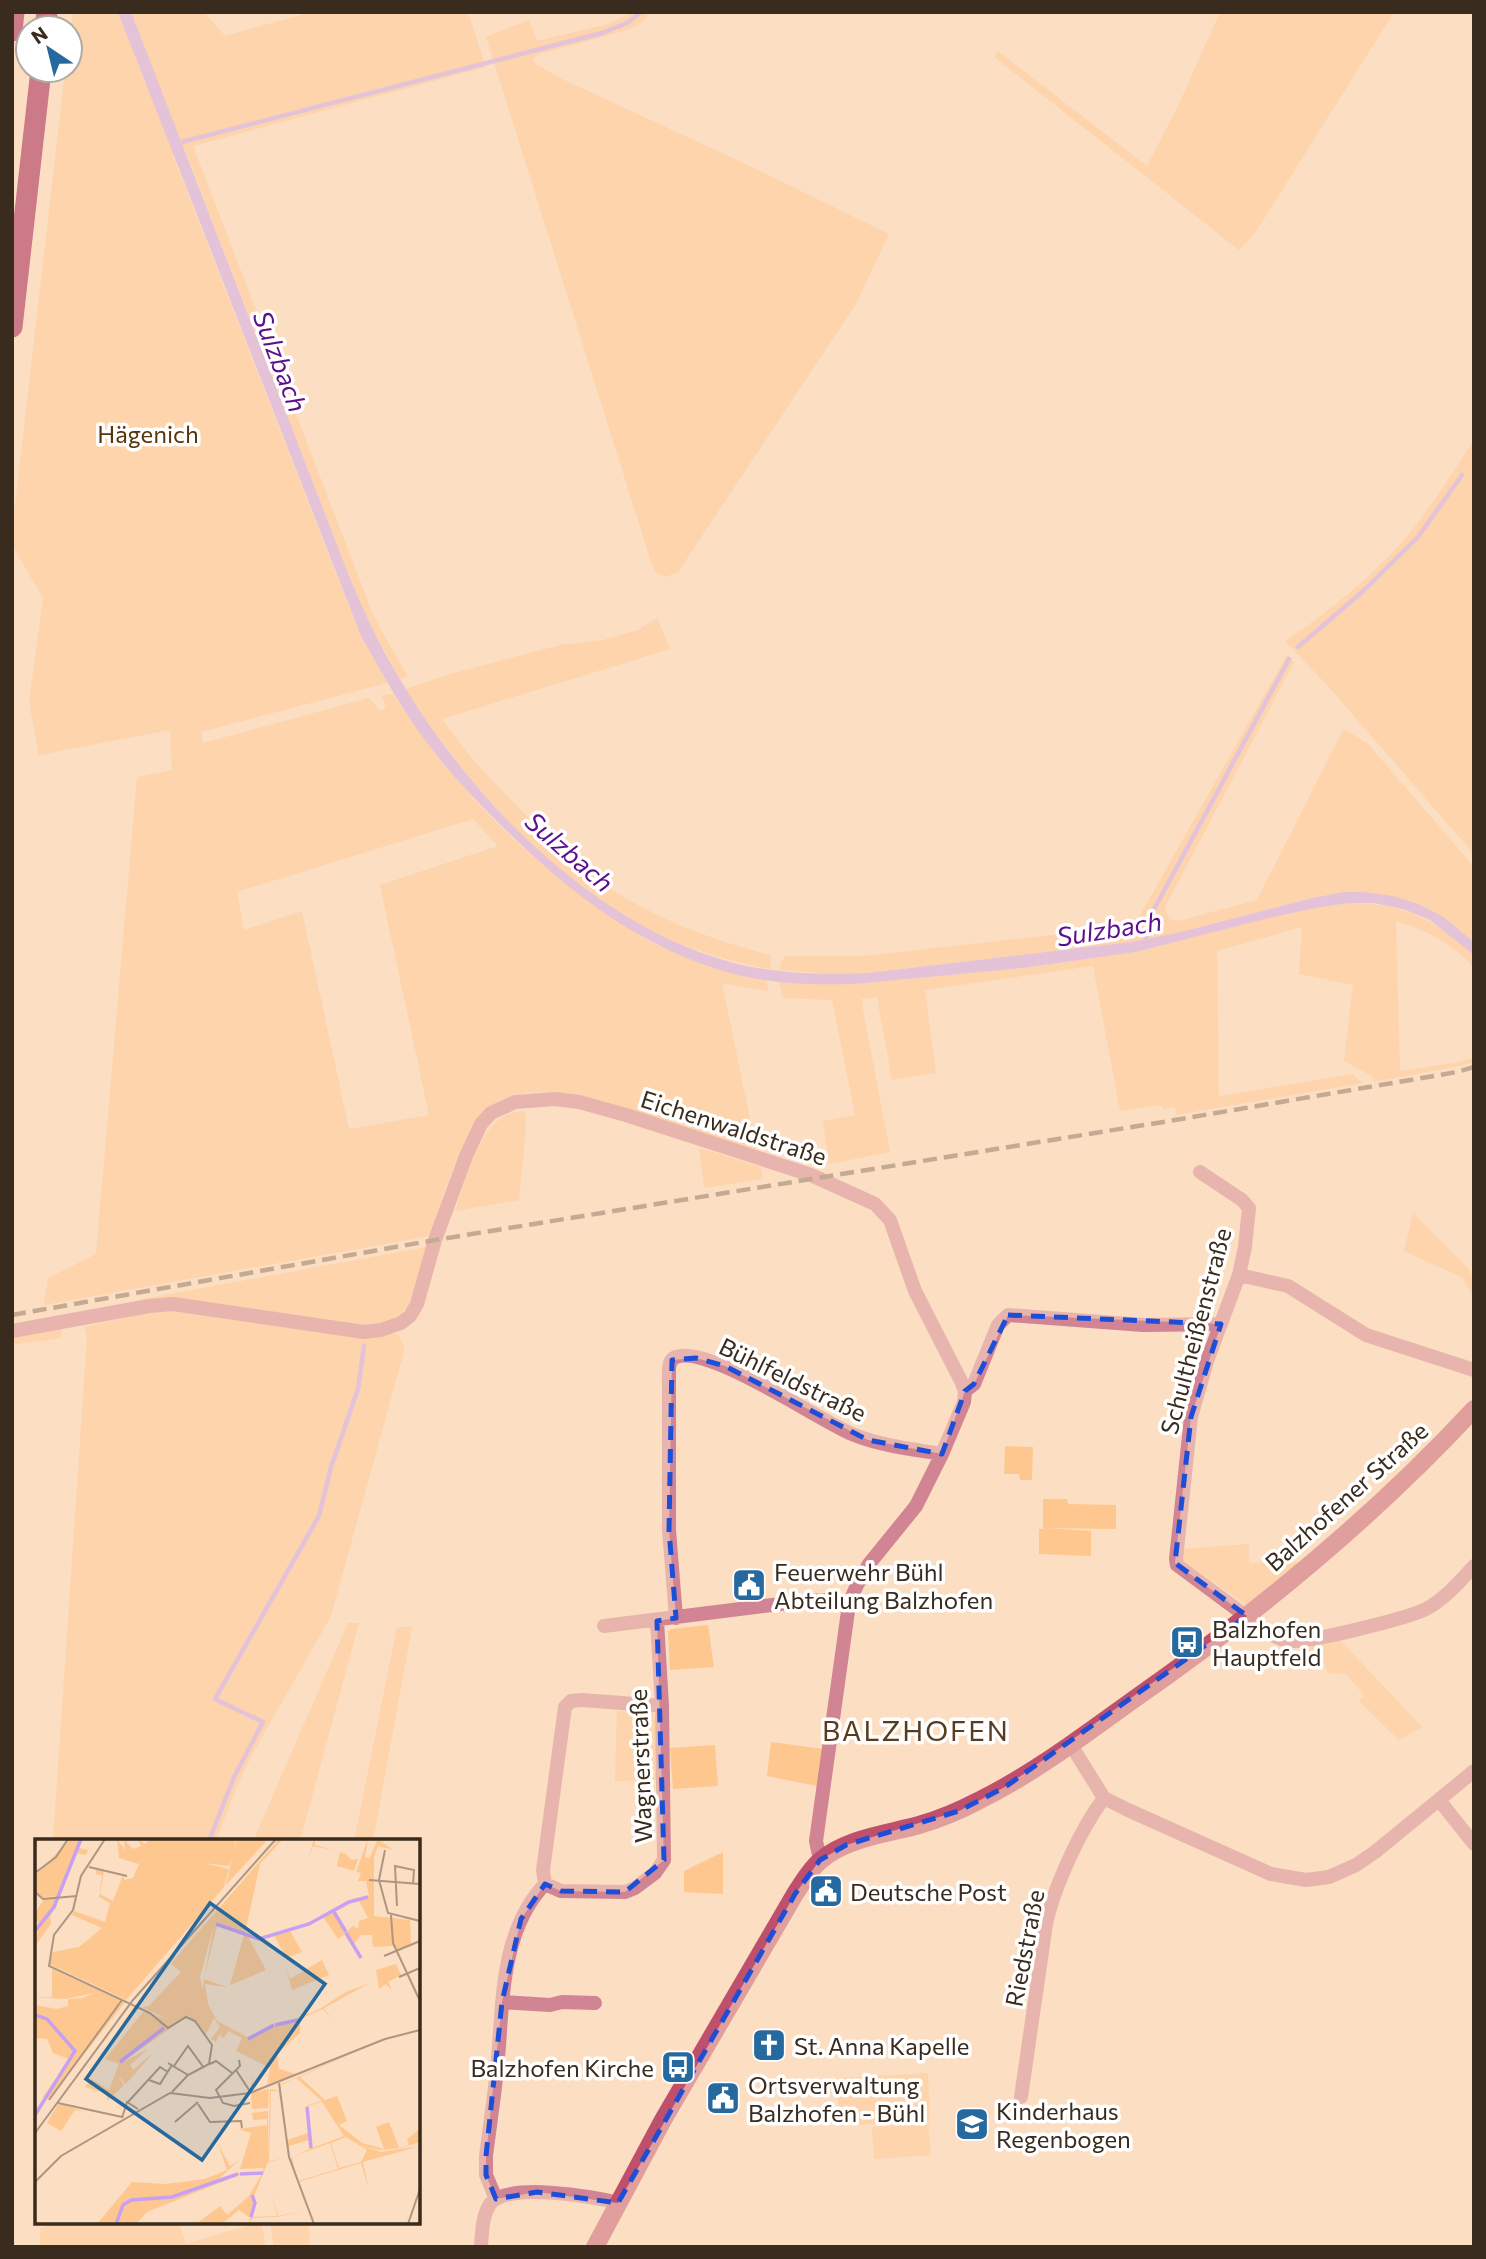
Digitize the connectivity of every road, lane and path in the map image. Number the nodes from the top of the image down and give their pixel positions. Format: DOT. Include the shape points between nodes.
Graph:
graph roads {
  1 [pos="14,12"];
  2 [pos="12,30"];
  3 [pos="39,84"];
  4 [pos="12,327"];
  5 [pos="1200,1172"];
  6 [pos="1239,1275"];
  7 [pos="1221,1324"];
  8 [pos="12,1331"];
  9 [pos="1474,1370"];
  10 [pos="965,1391"];
  11 [pos="1474,1409"];
  12 [pos="942,1454"];
  13 [pos="1474,1566"];
  14 [pos="849,1604"];
  15 [pos="1247,1616"];
  16 [pos="676,1618"];
  17 [pos="657,1621"];
  18 [pos="604,1626"];
  19 [pos="662,1706"];
  20 [pos="1071,1745"];
  21 [pos="1474,1771"];
  22 [pos="1104,1798"];
  23 [pos="1438,1800"];
  24 [pos="1474,1844"];
  25 [pos="820,1860"];
  26 [pos="545,1884"];
  27 [pos="502,2001"];
  28 [pos="595,2003"];
  29 [pos="1021,2097"];
  30 [pos="496,2199"];
  31 [pos="618,2203"];
  32 [pos="481,2247"];
  33 [pos="595,2247"];
  1 -- 2 [label="highway"];
  3 -- 4 [label="highway"];
  5 -- 6 [label="street, Schultheißenstraße" via="1249,1208"];
  6 -- 7 [label="street, Schultheißenstraße"];
  6 -- 9 [label="street" via="1288,1286 1366,1335"];
  7 -- 10 [label="street" via="1143,1325 1008,1315 998,1325 974,1384"];
  7 -- 15 [label="street, Schultheißenstraße" via="1191,1417 1175,1559 1181,1569"];
  8 -- 10 [label="street, Eichenwaldstraße" via="173,1304 364,1332 394,1326 410,1316 417,1304 435,1240 481,1124 500,1107 555,1099 626,1115 811,1175 880,1207 890,1220 915,1291"];
  10 -- 12 [label="street"];
  11 -- 15 [label="street, Balzhofener Straße" via="1352,1530"];
  12 -- 14 [label="street" via="916,1506 869,1564"];
  12 -- 16 [label="street, Bühlfeldstraße" via="868,1440 725,1366 676,1357 669,1371 669,1530"];
  13 -- 15 [label="street" via="1449,1593 1423,1610 1317,1637 1279,1639"];
  14 -- 16 [label="street" via="818,1600"];
  14 -- 25 [label="street" via="816,1841"];
  15 -- 20 [label="street, Balzhofener Straße"];
  16 -- 17 [label="street"];
  17 -- 18 [label="street"];
  17 -- 19 [label="street, Wagnerstraße"];
  19 -- 26 [label="street" via="582,1700 565,1707 543,1870"];
  19 -- 26 [label="street, Wagnerstraße" via="665,1850 661,1867 625,1892 561,1891"];
  20 -- 22 [label="street"];
  20 -- 25 [label="street, Balzhofener Straße" via="959,1811 846,1845"];
  21 -- 23 [label="street"];
  22 -- 23 [label="street" via="1271,1874 1306,1880 1329,1877 1356,1865"];
  22 -- 29 [label="street, Riedstraße" via="1052,1899"];
  23 -- 24 [label="street"];
  25 -- 31 [label="street, Balzhofener Straße" via="795,1894"];
  26 -- 27 [label="street" via="515,1934"];
  27 -- 28 [label="street"];
  27 -- 30 [label="street" via="486,2156 486,2175"];
  30 -- 31 [label="street" via="537,2192"];
  30 -- 32 [label="street" via="486,2213"];
  31 -- 33 [label="street, Balzhofener Straße"];
}
